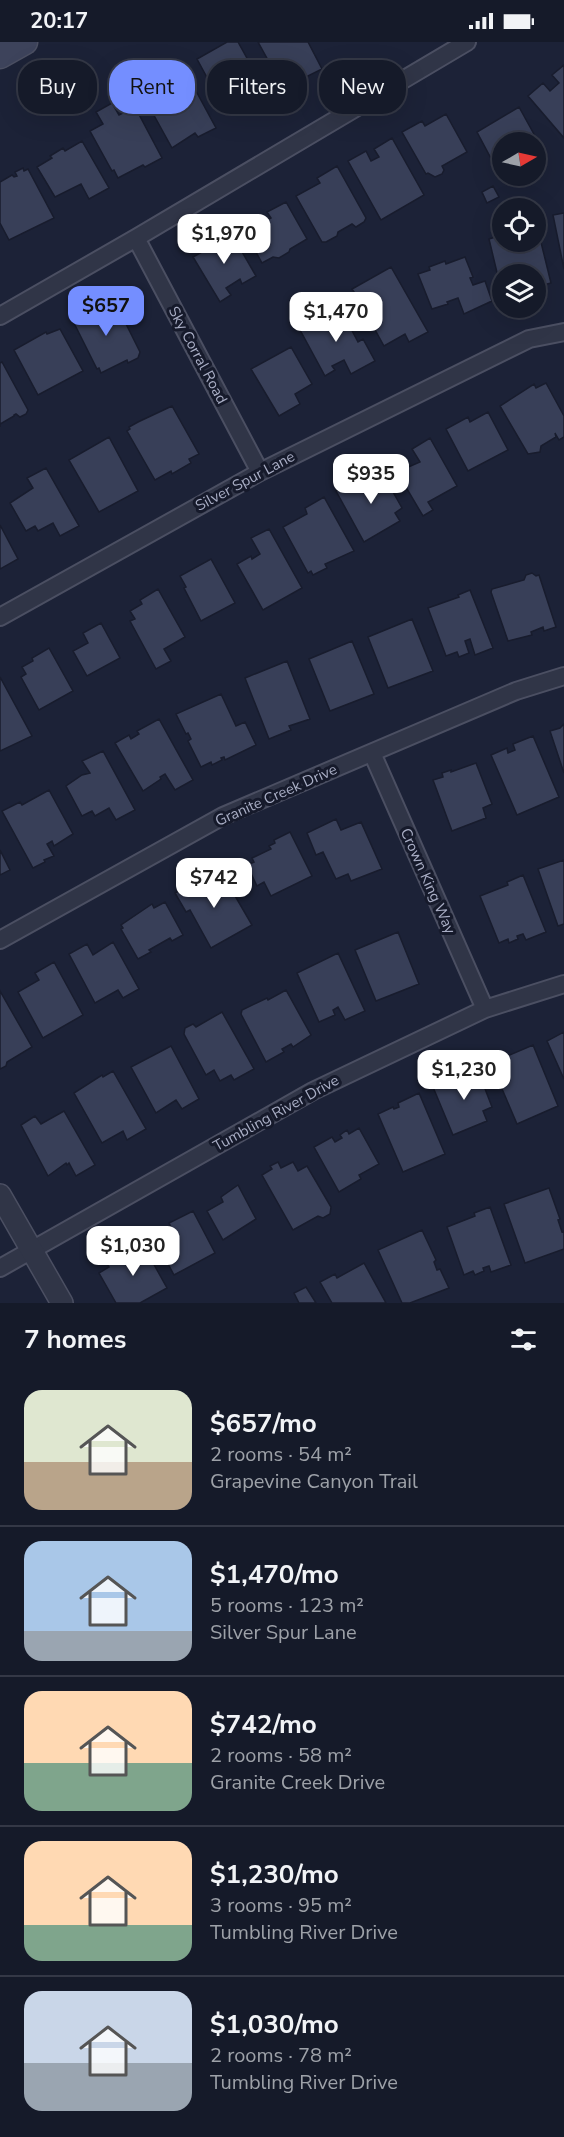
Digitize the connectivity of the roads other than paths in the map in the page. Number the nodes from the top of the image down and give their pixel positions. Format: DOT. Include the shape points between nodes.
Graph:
graph roads {
  1 [pos="26,42"];
  2 [pos="467,42"];
  3 [pos="0,56"];
  4 [pos="136,238"];
  5 [pos="0,316"];
  6 [pos="564,332"];
  7 [pos="260,472"];
  8 [pos="0,617"];
  9 [pos="564,676"];
  10 [pos="372,753"];
  11 [pos="0,940"];
  12 [pos="564,984"];
  13 [pos="485,1009"];
  14 [pos="0,1195"];
  15 [pos="32,1250"];
  16 [pos="0,1268"];
  17 [pos="62,1303"];
  1 -- 3 [label="main road"];
  2 -- 4 [label="street"];
  4 -- 5 [label="street"];
  4 -- 7 [label="street, Sky Corral Road"];
  6 -- 7 [label="street, Silver Spur Lane" via="529,339"];
  7 -- 8 [label="street, Silver Spur Lane"];
  9 -- 10 [label="street, Granite Creek Drive" via="516,691"];
  10 -- 11 [label="street, Granite Creek Drive" via="223,816"];
  10 -- 13 [label="street, Crown King Way"];
  12 -- 13 [label="street, Tumbling River Drive"];
  13 -- 15 [label="street, Tumbling River Drive" via="313,1091"];
  14 -- 15 [label="street"];
  15 -- 16 [label="street, Tumbling River Drive"];
  15 -- 17 [label="street"];
}
